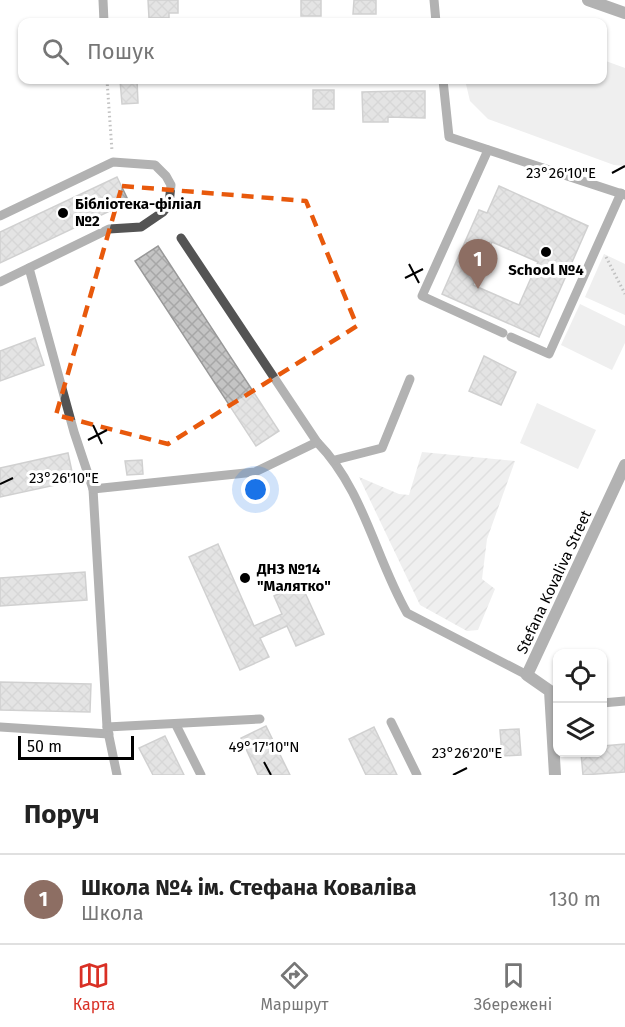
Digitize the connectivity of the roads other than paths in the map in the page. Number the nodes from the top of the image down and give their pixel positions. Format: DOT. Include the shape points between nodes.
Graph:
graph roads {
  1 [pos="103,0"];
  2 [pos="434,0"];
  3 [pos="588,0"];
  4 [pos="625,13"];
  5 [pos="104,18"];
  6 [pos="436,18"];
  7 [pos="442,84"];
  8 [pos="488,150"];
  9 [pos="623,194"];
  10 [pos="0,216"];
  11 [pos="181,238"];
  12 [pos="29,268"];
  13 [pos="0,282"];
  14 [pos="410,379"];
  15 [pos="317,442"];
  16 [pos="335,460"];
  17 [pos="625,465"];
  18 [pos="93,489"];
  19 [pos="527,675"];
  20 [pos="625,702"];
  21 [pos="554,703"];
  22 [pos="607,703"];
  23 [pos="260,719"];
  24 [pos="391,722"];
  25 [pos="176,725"];
  26 [pos="0,727"];
  27 [pos="108,730"];
  28 [pos="555,757"];
  29 [pos="118,773"];
  30 [pos="201,775"];
  31 [pos="417,775"];
  32 [pos="555,775"];
  1 -- 5 [label="lane"];
  2 -- 6 [label="lane"];
  3 -- 4 [label="street"];
  7 -- 8 [label="lane" via="449,137"];
  8 -- 9 [label="lane"];
  8 -- 9 [label="lane" via="422,296 549,354"];
  10 -- 12 [label="lane" via="113,162 148,163 162,170 171,185 169,204 141,227 109,229"];
  11 -- 15 [label="lane"];
  12 -- 13 [label="lane"];
  12 -- 18 [label="lane"];
  14 -- 16 [label="lane" via="382,448"];
  15 -- 16 [label="lane"];
  15 -- 18 [label="lane" via="255,472"];
  16 -- 19 [label="lane" via="370,524 407,613"];
  17 -- 19 [label="street, Stefana Kovaliva Street"];
  18 -- 27 [label="lane"];
  19 -- 21 [label="street, Stefana Kovaliva Street" via="550,691"];
  20 -- 22 [label="lane"];
  23 -- 25 [label="lane"];
  24 -- 31 [label="lane"];
  25 -- 27 [label="lane"];
  25 -- 30 [label="lane"];
  26 -- 27 [label="lane"];
  27 -- 29 [label="lane"];
  28 -- 32 [label="street, Stefana Kovaliva Street"];
}
